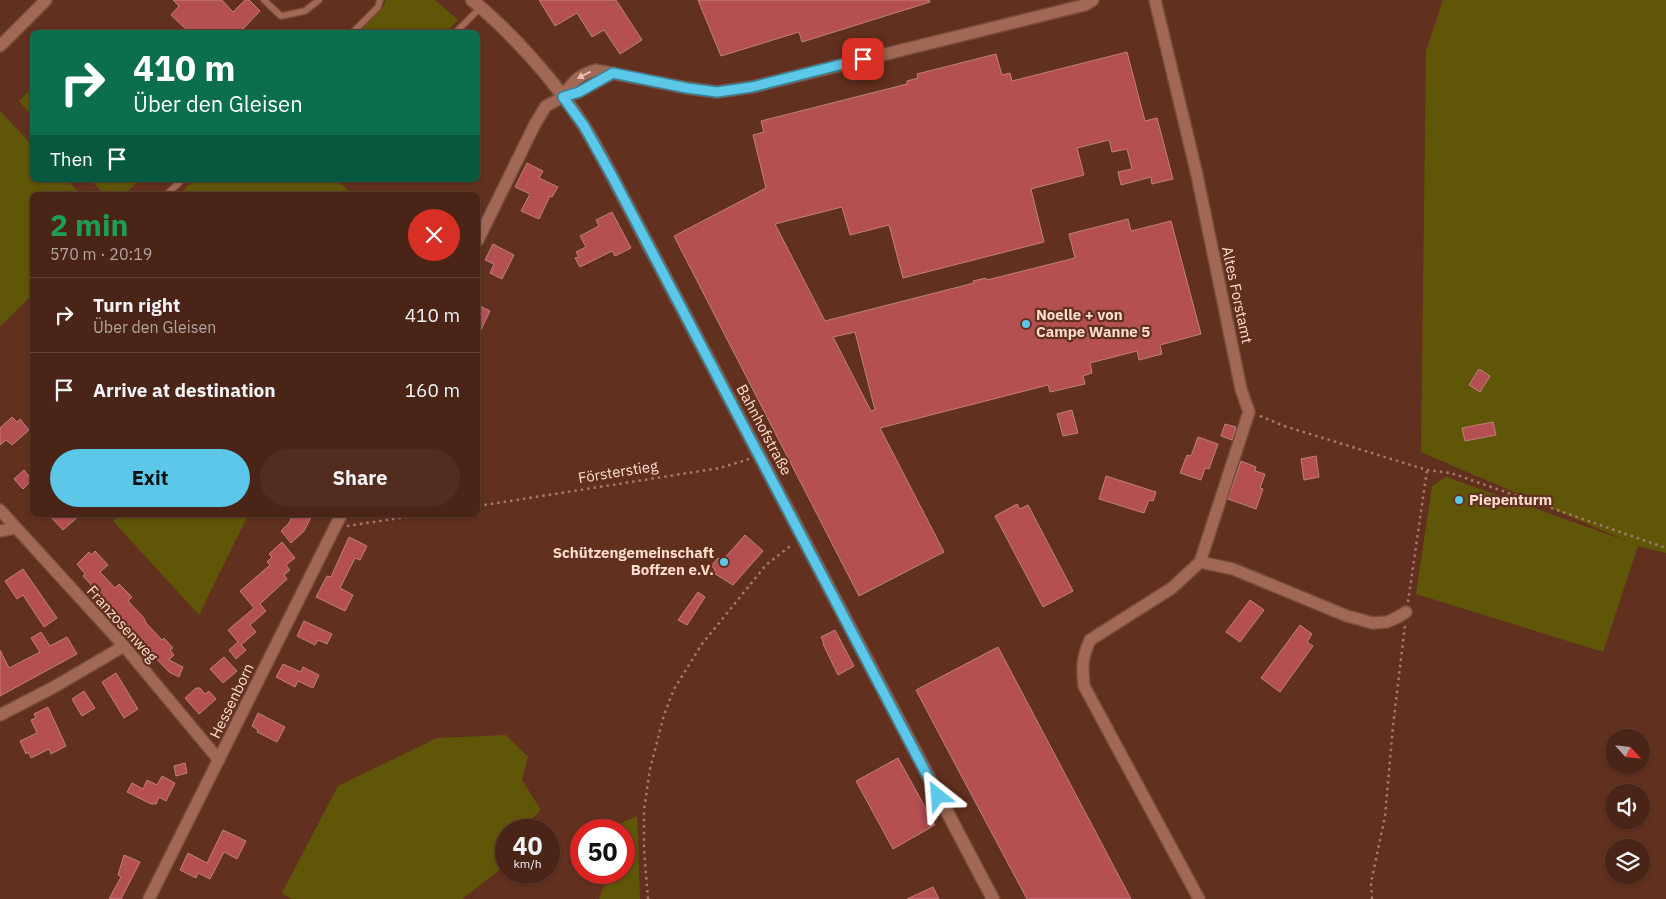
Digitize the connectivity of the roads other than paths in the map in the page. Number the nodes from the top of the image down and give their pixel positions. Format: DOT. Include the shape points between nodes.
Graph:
graph roads {
  1 [pos="46,0"];
  2 [pos="264,0"];
  3 [pos="319,0"];
  4 [pos="380,0"];
  5 [pos="1093,0"];
  6 [pos="1155,0"];
  7 [pos="476,4"];
  8 [pos="354,30"];
  9 [pos="457,30"];
  10 [pos="0,46"];
  11 [pos="563,97"];
  12 [pos="180,182"];
  13 [pos="169,192"];
  14 [pos="480,236"];
  15 [pos="0,510"];
  16 [pos="340,517"];
  17 [pos="15,528"];
  18 [pos="0,531"];
  19 [pos="1200,562"];
  20 [pos="1406,612"];
  21 [pos="124,646"];
  22 [pos="0,715"];
  23 [pos="219,760"];
  24 [pos="149,899"];
  25 [pos="993,899"];
  26 [pos="1199,899"];
  1 -- 10 [label="street"];
  2 -- 3 [label="lane" via="281,16 305,11"];
  4 -- 8 [label="lane" via="378,8"];
  5 -- 11 [label="street" via="1085,5 762,84 717,92 613,73"];
  6 -- 19 [label="street, Altes Forstamt" via="1198,180 1241,389 1250,412"];
  7 -- 9 [label="lane"];
  7 -- 11 [label="main road, Bahnhofstraße" via="532,59"];
  11 -- 14 [label="street" via="546,106 535,124"];
  11 -- 25 [label="main road, Bahnhofstraße" via="584,126 612,176"];
  12 -- 13 [label="lane"];
  15 -- 17 [label="street, Franzosenweg"];
  16 -- 23 [label="street, Hessenborn"];
  17 -- 18 [label="street"];
  17 -- 21 [label="street, Franzosenweg"];
  19 -- 20 [label="street" via="1234,568 1348,616 1373,623 1387,622"];
  19 -- 26 [label="street" via="1172,588 1090,640 1082,665 1084,686"];
  21 -- 22 [label="street"];
  21 -- 23 [label="street, Franzosenweg"];
  23 -- 24 [label="street, Hessenborn"];
}
